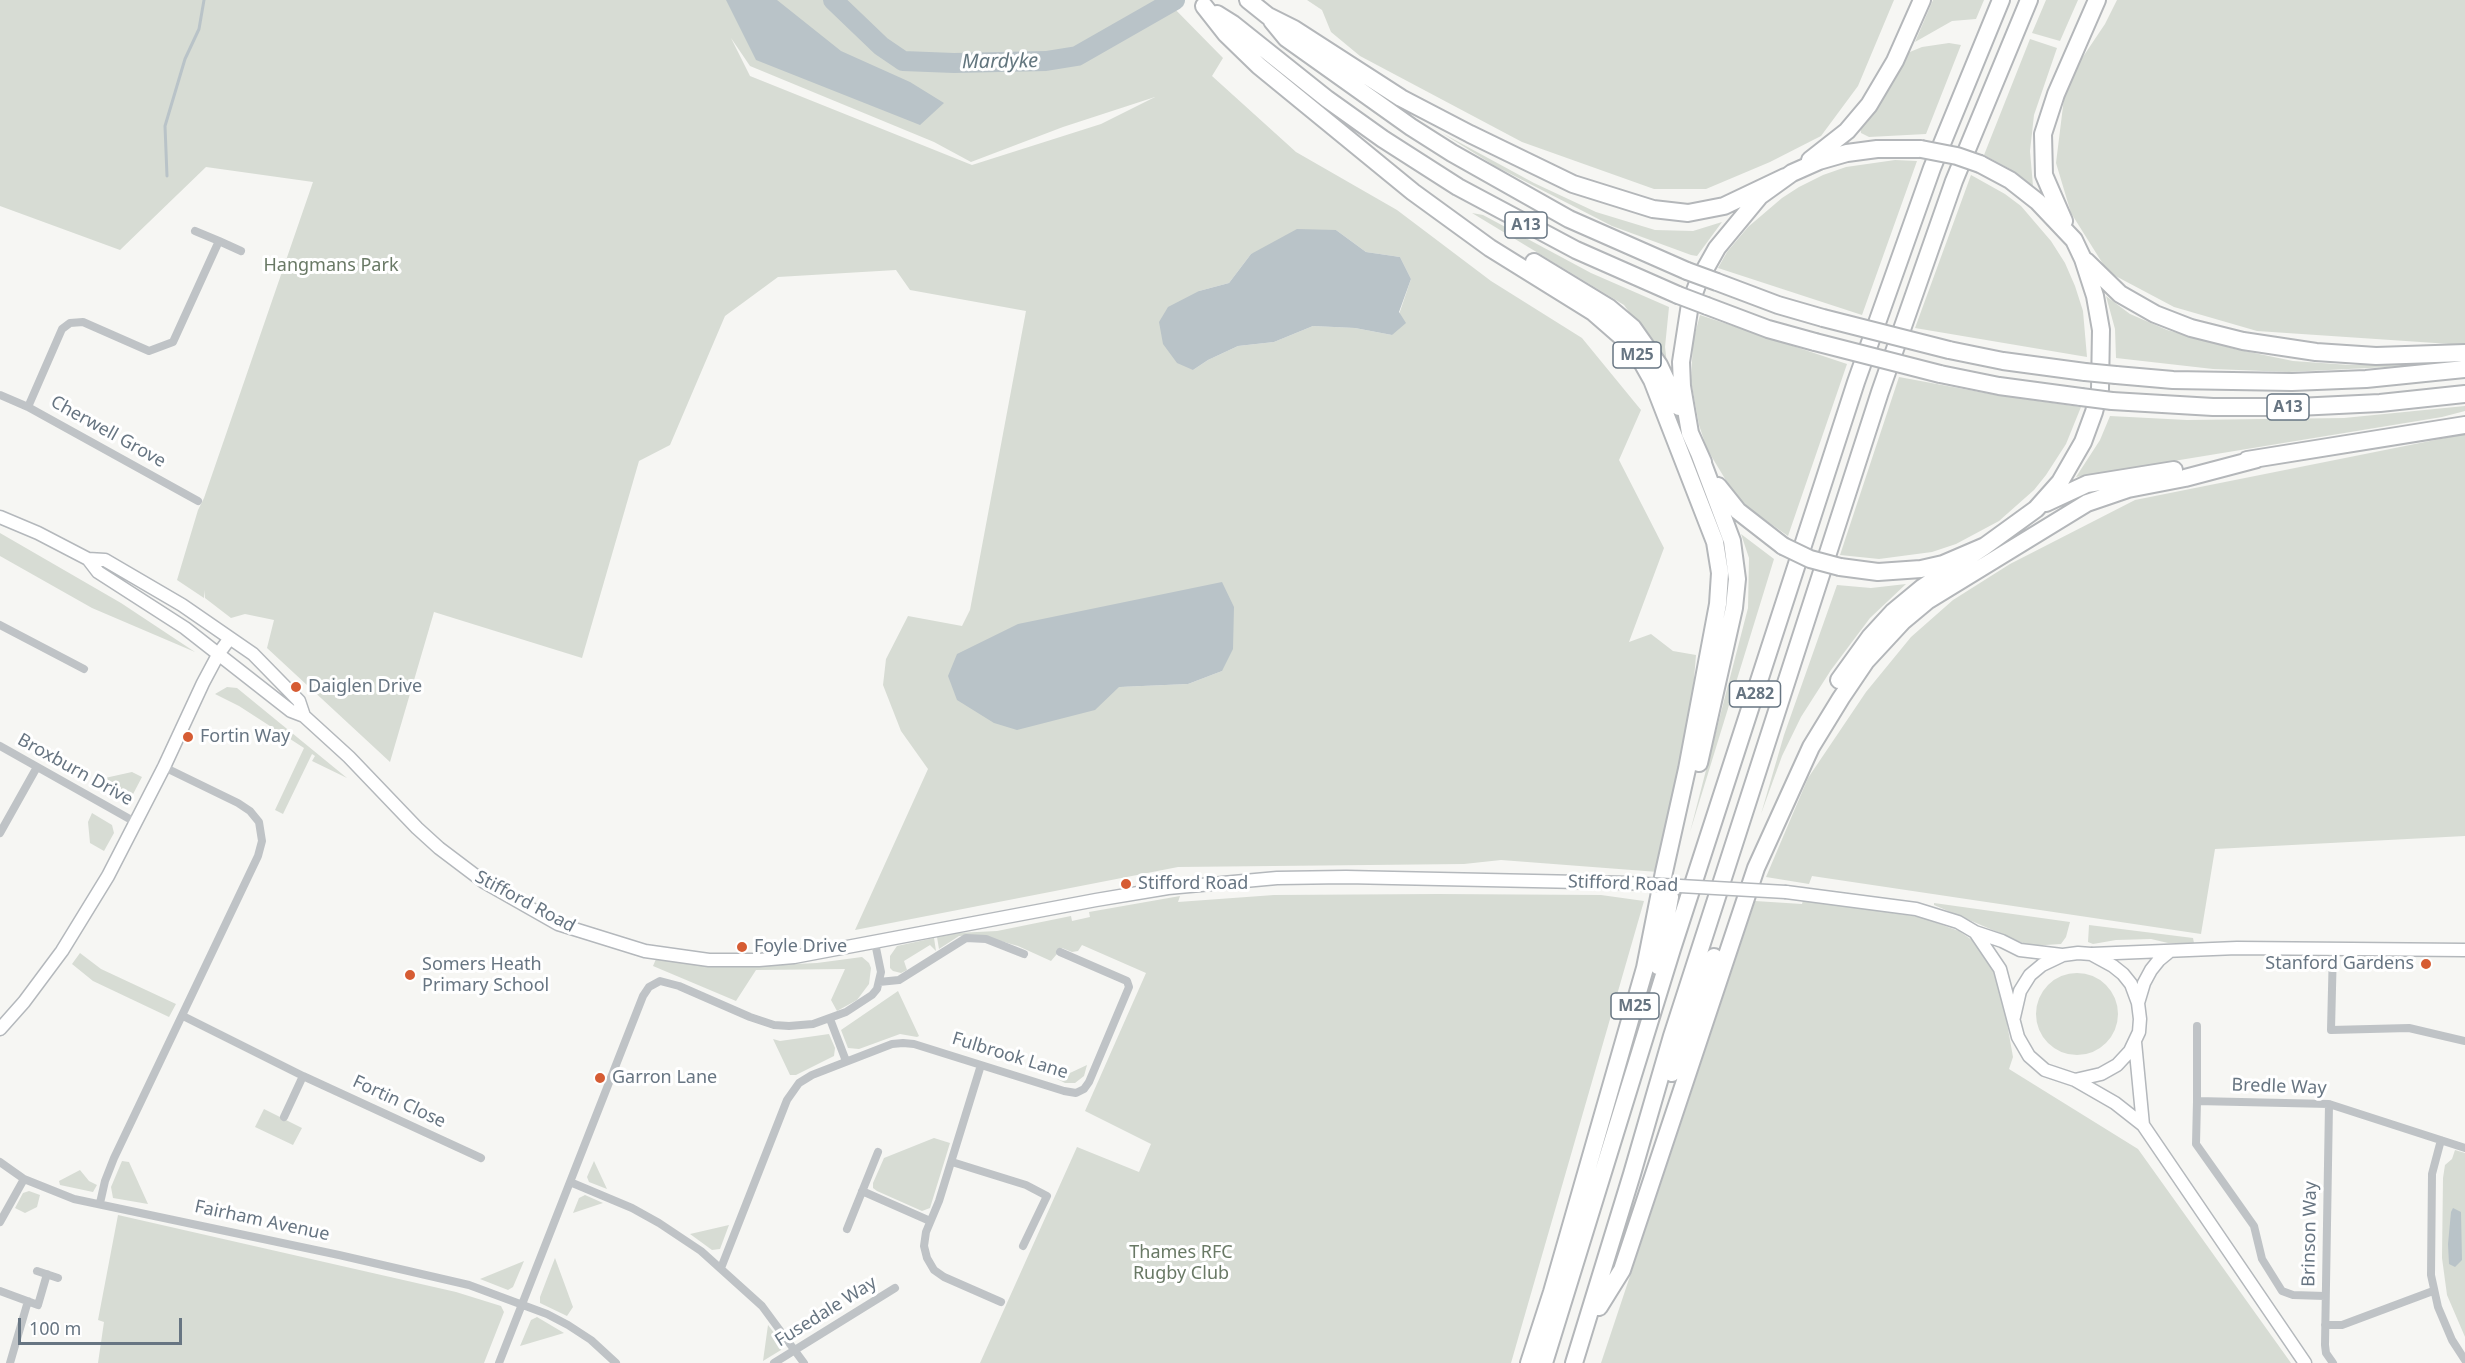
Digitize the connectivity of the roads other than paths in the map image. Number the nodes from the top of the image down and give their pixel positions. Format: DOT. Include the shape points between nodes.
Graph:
graph roads {
  1 [pos="1248,0"];
  2 [pos="1923,0"];
  3 [pos="2001,0"];
  4 [pos="2029,0"];
  5 [pos="2097,0"];
  6 [pos="1201,3"];
  7 [pos="1290,33"];
  8 [pos="1265,60"];
  9 [pos="1394,174"];
  10 [pos="1789,175"];
  11 [pos="195,231"];
  12 [pos="2074,240"];
  13 [pos="219,241"];
  14 [pos="242,251"];
  15 [pos="2083,259"];
  16 [pos="2465,353"];
  17 [pos="2465,369"];
  18 [pos="0,394"];
  19 [pos="2465,394"];
  20 [pos="28,407"];
  21 [pos="2465,424"];
  22 [pos="1690,433"];
  23 [pos="1699,453"];
  24 [pos="2257,459"];
  25 [pos="198,501"];
  26 [pos="2036,509"];
  27 [pos="0,517"];
  28 [pos="1985,546"];
  29 [pos="88,559"];
  30 [pos="0,625"];
  31 [pos="230,638"];
  32 [pos="219,653"];
  33 [pos="84,669"];
  34 [pos="304,716"];
  35 [pos="0,746"];
  36 [pos="37,767"];
  37 [pos="164,767"];
  38 [pos="1716,814"];
  39 [pos="135,822"];
  40 [pos="0,833"];
  41 [pos="1975,932"];
  42 [pos="875,943"];
  43 [pos="2333,948"];
  44 [pos="2465,950"];
  45 [pos="2170,951"];
  46 [pos="1060,952"];
  47 [pos="1024,954"];
  48 [pos="2091,954"];
  49 [pos="2063,955"];
  50 [pos="879,982"];
  51 [pos="2138,1003"];
  52 [pos="183,1016"];
  53 [pos="2014,1017"];
  54 [pos="830,1019"];
  55 [pos="2197,1026"];
  56 [pos="0,1029"];
  57 [pos="1644,1039"];
  58 [pos="2465,1041"];
  59 [pos="2135,1042"];
  60 [pos="846,1061"];
  61 [pos="981,1065"];
  62 [pos="303,1076"];
  63 [pos="2074,1080"];
  64 [pos="2197,1101"];
  65 [pos="2329,1104"];
  66 [pos="284,1117"];
  67 [pos="2143,1125"];
  68 [pos="2441,1140"];
  69 [pos="2465,1148"];
  70 [pos="878,1152"];
  71 [pos="481,1158"];
  72 [pos="0,1162"];
  73 [pos="952,1162"];
  74 [pos="1632,1174"];
  75 [pos="24,1179"];
  76 [pos="570,1182"];
  77 [pos="862,1191"];
  78 [pos="100,1203"];
  79 [pos="930,1221"];
  80 [pos="0,1222"];
  81 [pos="847,1229"];
  82 [pos="1023,1246"];
  83 [pos="721,1268"];
  84 [pos="37,1271"];
  85 [pos="46,1274"];
  86 [pos="58,1278"];
  87 [pos="895,1288"];
  88 [pos="0,1291"];
  89 [pos="2433,1291"];
  90 [pos="2325,1296"];
  91 [pos="28,1301"];
  92 [pos="1001,1302"];
  93 [pos="522,1304"];
  94 [pos="2325,1325"];
  95 [pos="1586,1328"];
  96 [pos="795,1350"];
  97 [pos="2465,1359"];
  98 [pos="10,1363"];
  99 [pos="499,1363"];
  100 [pos="616,1363"];
  101 [pos="774,1363"];
  102 [pos="804,1363"];
  103 [pos="1529,1363"];
  104 [pos="1544,1363"];
  105 [pos="1574,1363"];
  106 [pos="2305,1363"];
  107 [pos="2333,1363"];
  1 -- 7 [label="highway"];
  2 -- 10 [label="highway" via="1869,105 1841,137"];
  3 -- 38 [label="highway, A282" via="1925,189 1856,382"];
  4 -- 74 [label="highway, M25" via="1930,247 1843,502 1672,1036"];
  5 -- 12 [label="highway" via="2046,121 2042,145 2044,175"];
  6 -- 8 [label="highway" via="1226,34"];
  7 -- 10 [label="highway" via="1443,120 1573,184 1619,199 1666,212 1701,212 1724,206"];
  7 -- 17 [label="highway, A13, bridge" via="1411,128 1569,219 1687,271 1823,318 2003,361 2173,380 2292,382"];
  8 -- 9 [label="highway" via="1328,124"];
  8 -- 19 [label="highway, A13, bridge" via="1458,187 1576,250 1677,295 1768,329 1940,374 2112,401 2296,407"];
  9 -- 22 [label="highway" via="1621,316 1659,364"];
  9 -- 103 [label="highway, M25" via="1490,248 1605,320 1635,351 1670,424 1719,557 1718,604 1645,968"];
  10 -- 12 [label="highway, bridge" via="1819,161 1877,149 1921,149 1957,156 2010,180"];
  10 -- 22 [label="highway" via="1744,213 1699,280 1686,322 1682,362"];
  11 -- 13 [label="street"];
  12 -- 15 [label="highway"];
  13 -- 14 [label="street"];
  13 -- 20 [label="street" via="173,342 149,351 83,322 70,323 62,329"];
  15 -- 16 [label="highway" via="2120,294 2155,314 2243,341 2376,356"];
  15 -- 26 [label="highway" via="2101,330 2100,389 2075,456 2060,482"];
  18 -- 20 [label="street, Cherwell Grove"];
  20 -- 25 [label="street, Cherwell Grove"];
  21 -- 24 [label="highway"];
  22 -- 23 [label="highway"];
  23 -- 28 [label="highway, bridge" via="1738,511 1783,546 1810,559 1878,572 1921,569"];
  23 -- 57 [label="highway, M25" via="1732,541 1736,594 1674,873"];
  24 -- 26 [label="highway" via="2087,484"];
  24 -- 95 [label="highway, M25" via="2128,489 2087,503 1927,601 1866,661 1811,747 1764,850 1622,1270"];
  26 -- 28 [label="highway"];
  27 -- 29 [label="main road, Stifford Road"];
  28 -- 74 [label="highway, M25" via="1893,612 1857,653 1817,714 1748,869"];
  29 -- 31 [label="main road, Stifford Road" via="105,560 147,583"];
  29 -- 32 [label="main road, Stifford Road" via="98,572"];
  30 -- 33 [label="street"];
  31 -- 32 [label="main road"];
  31 -- 34 [label="main road, Stifford Road" via="253,654 299,701"];
  32 -- 34 [label="main road, Stifford Road" via="291,711"];
  32 -- 37 [label="main road"];
  34 -- 42 [label="main road, Stifford Road" via="439,848 484,882 558,924 645,951 709,960 794,957"];
  35 -- 36 [label="street, Broxburn Drive"];
  36 -- 39 [label="street, Broxburn Drive"];
  36 -- 40 [label="street"];
  37 -- 39 [label="main road"];
  37 -- 52 [label="street" via="250,811 259,822 262,841"];
  38 -- 57 [label="highway, M25"];
  39 -- 56 [label="main road" via="108,876 62,951"];
  41 -- 42 [label="main road, Stifford Road, bridge" via="1958,922 1916,909 1786,892 1346,877 1168,888"];
  41 -- 49 [label="main road, Stifford Road" via="2020,950"];
  41 -- 53 [label="main road" via="2000,969"];
  42 -- 50 [label="street" via="881,972"];
  43 -- 44 [label="main road"];
  43 -- 45 [label="main road"];
  43 -- 58 [label="street" via="2331,1030 2409,1028"];
  45 -- 48 [label="main road"];
  45 -- 51 [label="main road" via="2151,970"];
  46 -- 61 [label="street, Fulbrook Lane" via="1127,981 1129,987 1089,1082 1076,1093"];
  47 -- 50 [label="street" via="993,941 966,938 899,980"];
  48 -- 49 [label="main road"];
  48 -- 51 [label="main road" via="2122,974 2131,984"];
  49 -- 53 [label="main road" via="2030,975 2020,991"];
  50 -- 54 [label="street" via="872,995"];
  51 -- 59 [label="main road" via="2140,1019"];
  52 -- 62 [label="street, Fortin Close"];
  52 -- 78 [label="street" via="114,1158"];
  53 -- 63 [label="main road" via="2018,1037 2029,1056 2045,1070"];
  54 -- 60 [label="street"];
  54 -- 76 [label="street" via="801,1026 774,1025 679,986 660,981 649,987"];
  55 -- 64 [label="street"];
  57 -- 104 [label="highway, M25"];
  59 -- 63 [label="main road" via="2117,1065 2102,1074"];
  59 -- 67 [label="main road"];
  60 -- 61 [label="street, Fulbrook Lane" via="903,1043"];
  60 -- 83 [label="street, Fulbrook Lane" via="812,1075 792,1091"];
  61 -- 73 [label="street"];
  62 -- 66 [label="street"];
  62 -- 71 [label="street, Fortin Close"];
  63 -- 67 [label="main road" via="2115,1103"];
  64 -- 65 [label="street, Bredle Way"];
  64 -- 90 [label="street" via="2196,1144 2254,1226 2262,1259 2282,1291"];
  65 -- 68 [label="street, Bredle Way"];
  65 -- 90 [label="street, Brinson Way"];
  67 -- 106 [label="main road"];
  68 -- 69 [label="street, Bredle Way"];
  68 -- 89 [label="street" via="2432,1174"];
  70 -- 77 [label="street"];
  72 -- 75 [label="street, Fairham Avenue"];
  73 -- 79 [label="street"];
  73 -- 82 [label="street" via="1026,1185 1047,1196"];
  74 -- 95 [label="highway, M25"];
  75 -- 78 [label="street, Fairham Avenue" via="57,1194"];
  75 -- 80 [label="street"];
  76 -- 83 [label="street" via="659,1223"];
  76 -- 93 [label="street"];
  77 -- 79 [label="street"];
  77 -- 81 [label="street"];
  78 -- 93 [label="street, Fairham Avenue" via="432,1276"];
  79 -- 92 [label="street" via="924,1246 934,1270"];
  83 -- 96 [label="street" via="762,1306"];
  84 -- 85 [label="street"];
  85 -- 86 [label="street"];
  85 -- 91 [label="street" via="38,1305"];
  87 -- 96 [label="street, Fusedale Way"];
  88 -- 91 [label="street"];
  89 -- 94 [label="street" via="2342,1325"];
  89 -- 97 [label="street" via="2452,1340"];
  90 -- 94 [label="street, Brinson Way"];
  91 -- 98 [label="street"];
  93 -- 99 [label="street"];
  93 -- 100 [label="street, Fairham Avenue" via="568,1325"];
  94 -- 107 [label="street, Brinson Way" via="2326,1353"];
  95 -- 105 [label="highway, M25"];
  96 -- 101 [label="street, Fusedale Way"];
  96 -- 102 [label="street"];
}
